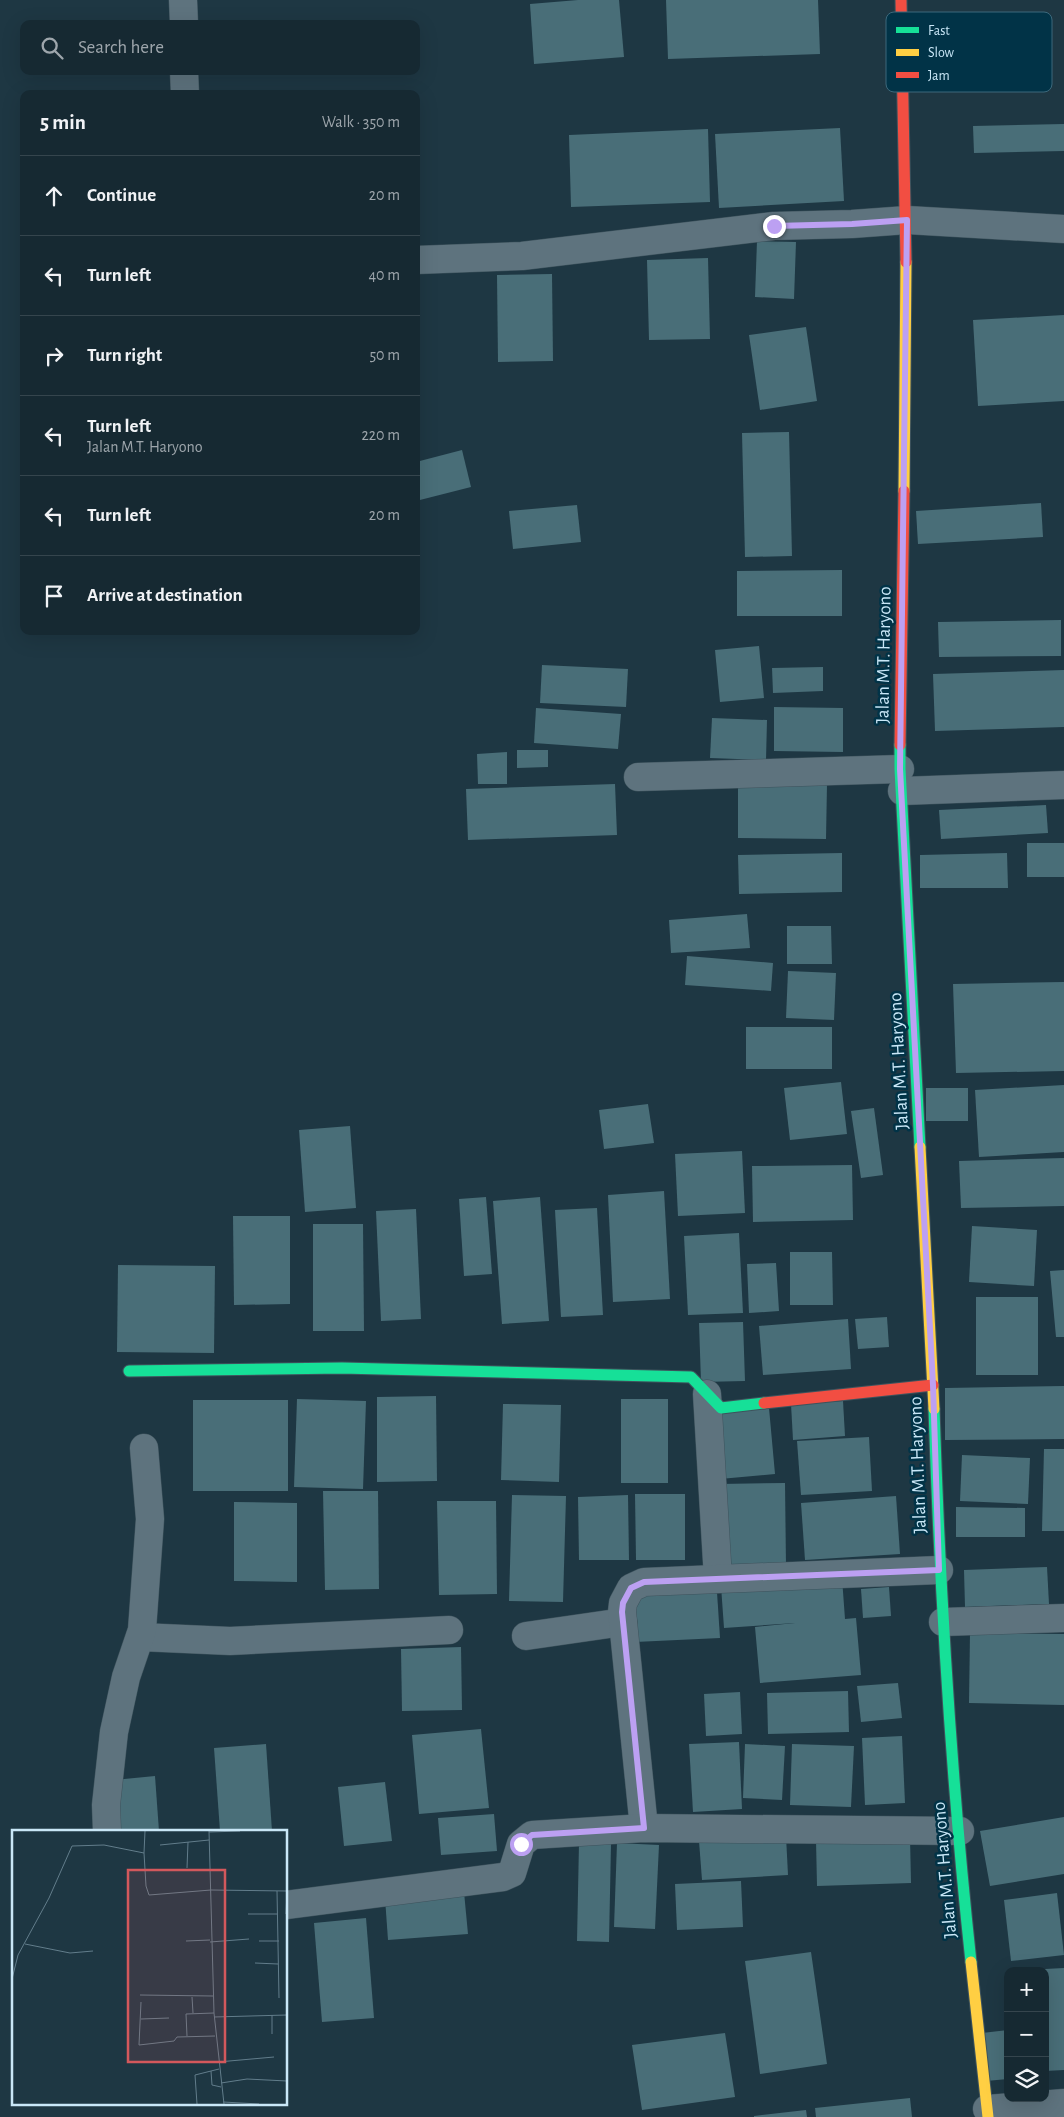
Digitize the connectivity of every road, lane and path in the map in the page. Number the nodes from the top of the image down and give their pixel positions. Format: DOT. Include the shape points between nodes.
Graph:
graph roads {
  1 [pos="183,0"];
  2 [pos="184,20"];
  3 [pos="184,75"];
  4 [pos="185,90"];
  5 [pos="904,92"];
  6 [pos="907,220"];
  7 [pos="1064,229"];
  8 [pos="420,260"];
  9 [pos="638,777"];
  10 [pos="901,780"];
  11 [pos="1064,785"];
  12 [pos="129,1372"];
  13 [pos="933,1385"];
  14 [pos="707,1394"];
  15 [pos="144,1448"];
  16 [pos="939,1570"];
  17 [pos="718,1579"];
  18 [pos="1064,1618"];
  19 [pos="623,1622"];
  20 [pos="943,1622"];
  21 [pos="450,1630"];
  22 [pos="140,1636"];
  23 [pos="526,1636"];
  24 [pos="644,1828"];
  25 [pos="107,1830"];
  26 [pos="960,1831"];
  27 [pos="288,1905"];
  28 [pos="1064,2103"];
  29 [pos="988,2113"];
  1 -- 2 [label="street"];
  3 -- 4 [label="street"];
  5 -- 6 [label="street, Jalan M.T. Haryono"];
  6 -- 7 [label="street"];
  6 -- 8 [label="street" via="774,226 522,256"];
  6 -- 10 [label="street, Jalan M.T. Haryono"];
  9 -- 10 [label="street"];
  10 -- 11 [label="street"];
  10 -- 13 [label="street, Jalan M.T. Haryono"];
  12 -- 14 [label="street" via="342,1368 691,1378"];
  13 -- 14 [label="street" via="721,1408"];
  13 -- 16 [label="street, Jalan M.T. Haryono"];
  14 -- 17 [label="street"];
  15 -- 22 [label="street" via="150,1519"];
  16 -- 17 [label="street"];
  16 -- 20 [label="street, Jalan M.T. Haryono"];
  17 -- 19 [label="street" via="644,1582 631,1588 623,1603"];
  18 -- 20 [label="street"];
  19 -- 23 [label="street"];
  19 -- 24 [label="street"];
  20 -- 26 [label="street, Jalan M.T. Haryono"];
  21 -- 22 [label="street" via="230,1640"];
  22 -- 25 [label="street" via="126,1677 114,1732 106,1805"];
  24 -- 26 [label="street"];
  24 -- 27 [label="street" via="532,1835 521,1844 512,1874 503,1878"];
  26 -- 29 [label="street, Jalan M.T. Haryono" via="962,1878"];
  28 -- 29 [label="street"];
}
